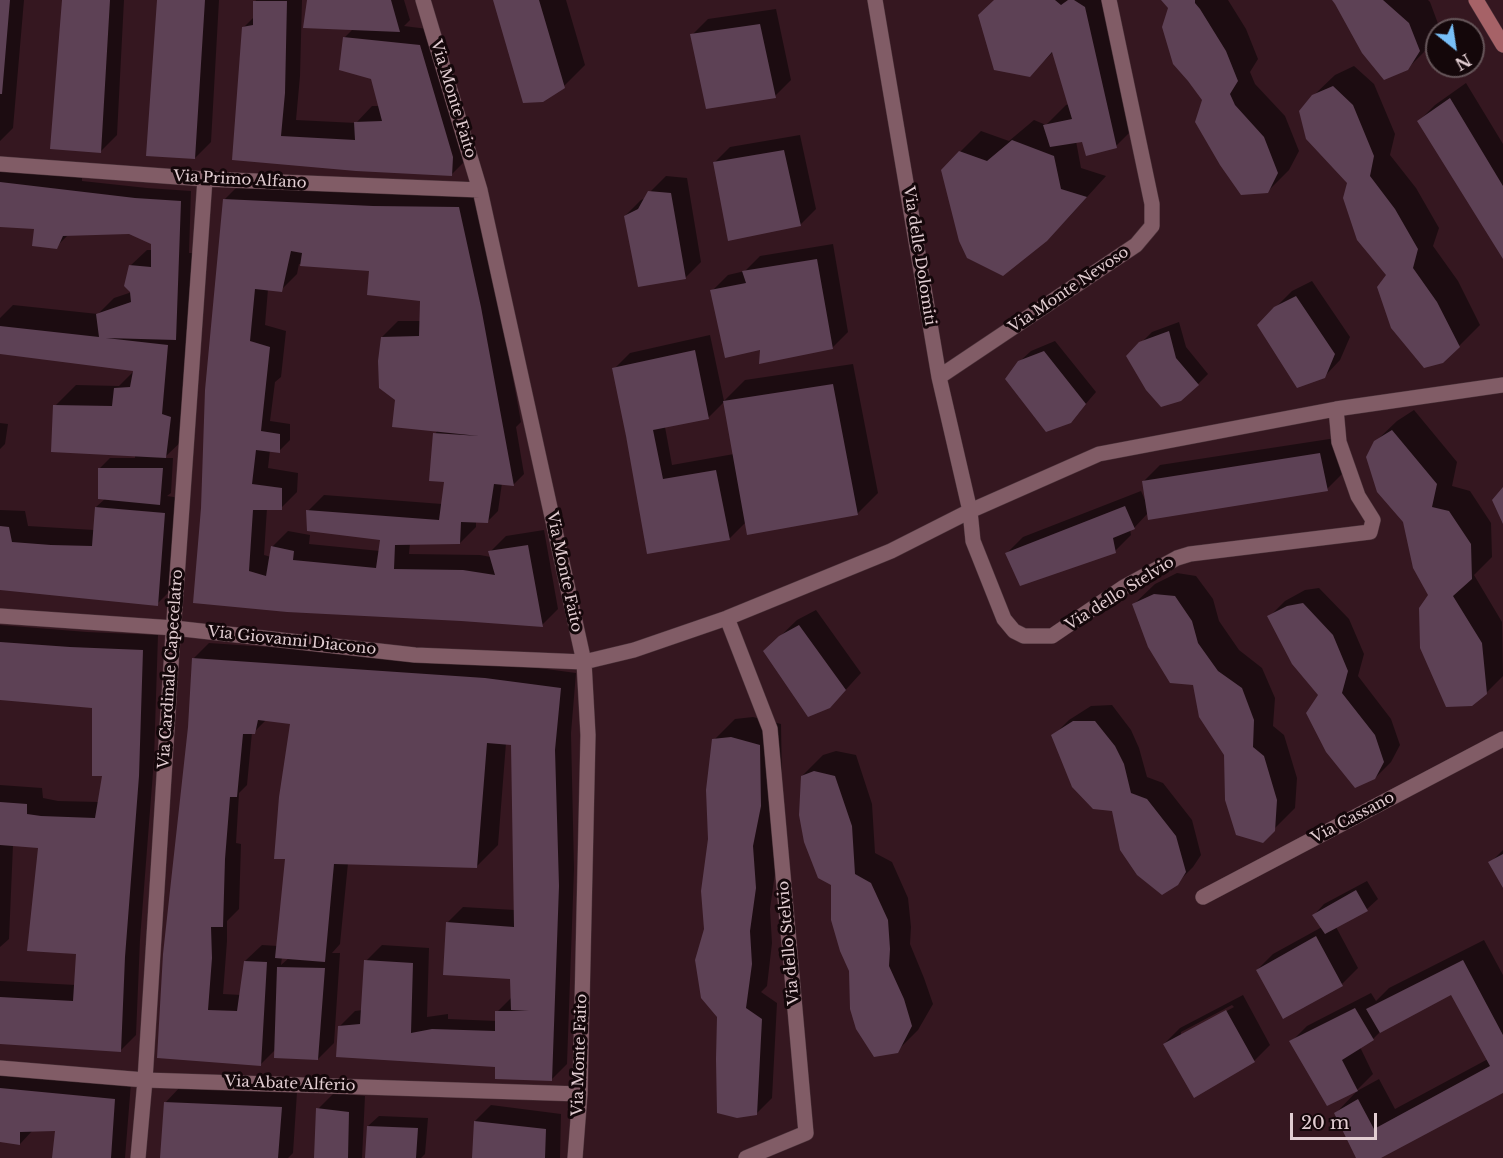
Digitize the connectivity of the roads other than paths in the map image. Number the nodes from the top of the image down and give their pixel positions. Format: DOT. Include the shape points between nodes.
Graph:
graph roads {
  1 [pos="423,0"];
  2 [pos="875,0"];
  3 [pos="1109,0"];
  4 [pos="1476,0"];
  5 [pos="1503,45"];
  6 [pos="0,164"];
  7 [pos="206,179"];
  8 [pos="480,190"];
  9 [pos="939,377"];
  10 [pos="1503,385"];
  11 [pos="1336,409"];
  12 [pos="970,511"];
  13 [pos="0,616"];
  14 [pos="727,618"];
  15 [pos="174,628"];
  16 [pos="584,662"];
  17 [pos="1503,739"];
  18 [pos="1203,897"];
  19 [pos="0,1068"];
  20 [pos="145,1080"];
  21 [pos="580,1094"];
  22 [pos="138,1158"];
  23 [pos="575,1158"];
  24 [pos="746,1158"];
  1 -- 8 [label="street, Via Monte Faito"];
  2 -- 9 [label="street, Via delle Dolomiti"];
  3 -- 9 [label="street, Via Monte Nevoso" via="1152,204 1152,226 1136,245"];
  4 -- 5 [label="main road"];
  6 -- 7 [label="street, Via Primo Alfano"];
  7 -- 8 [label="street, Via Primo Alfano"];
  7 -- 15 [label="street, Via Cardinale Capecelatro"];
  8 -- 16 [label="street, Via Monte Faito"];
  9 -- 12 [label="street, Via delle Dolomiti"];
  10 -- 11 [label="street"];
  11 -- 12 [label="street" via="1099,453"];
  11 -- 12 [label="street, Via dello Stelvio" via="1339,442 1358,496 1373,520 1370,532 1177,558 1124,587 1052,636 1024,636 1004,619 973,541"];
  12 -- 14 [label="street" via="891,551"];
  13 -- 15 [label="street, Via Giovanni Diacono"];
  14 -- 16 [label="street" via="634,650"];
  14 -- 24 [label="street, Via dello Stelvio" via="771,729 806,1133"];
  15 -- 16 [label="street, Via Giovanni Diacono" via="415,655"];
  15 -- 20 [label="street, Via Cardinale Capecelatro"];
  16 -- 21 [label="street, Via Monte Faito" via="588,735"];
  17 -- 18 [label="street, Via Cassano"];
  19 -- 20 [label="street, Via Abate Alferio"];
  20 -- 21 [label="street, Via Abate Alferio"];
  20 -- 22 [label="street, Via Cardinale Capecelatro"];
  21 -- 23 [label="street, Via Monte Faito"];
}
